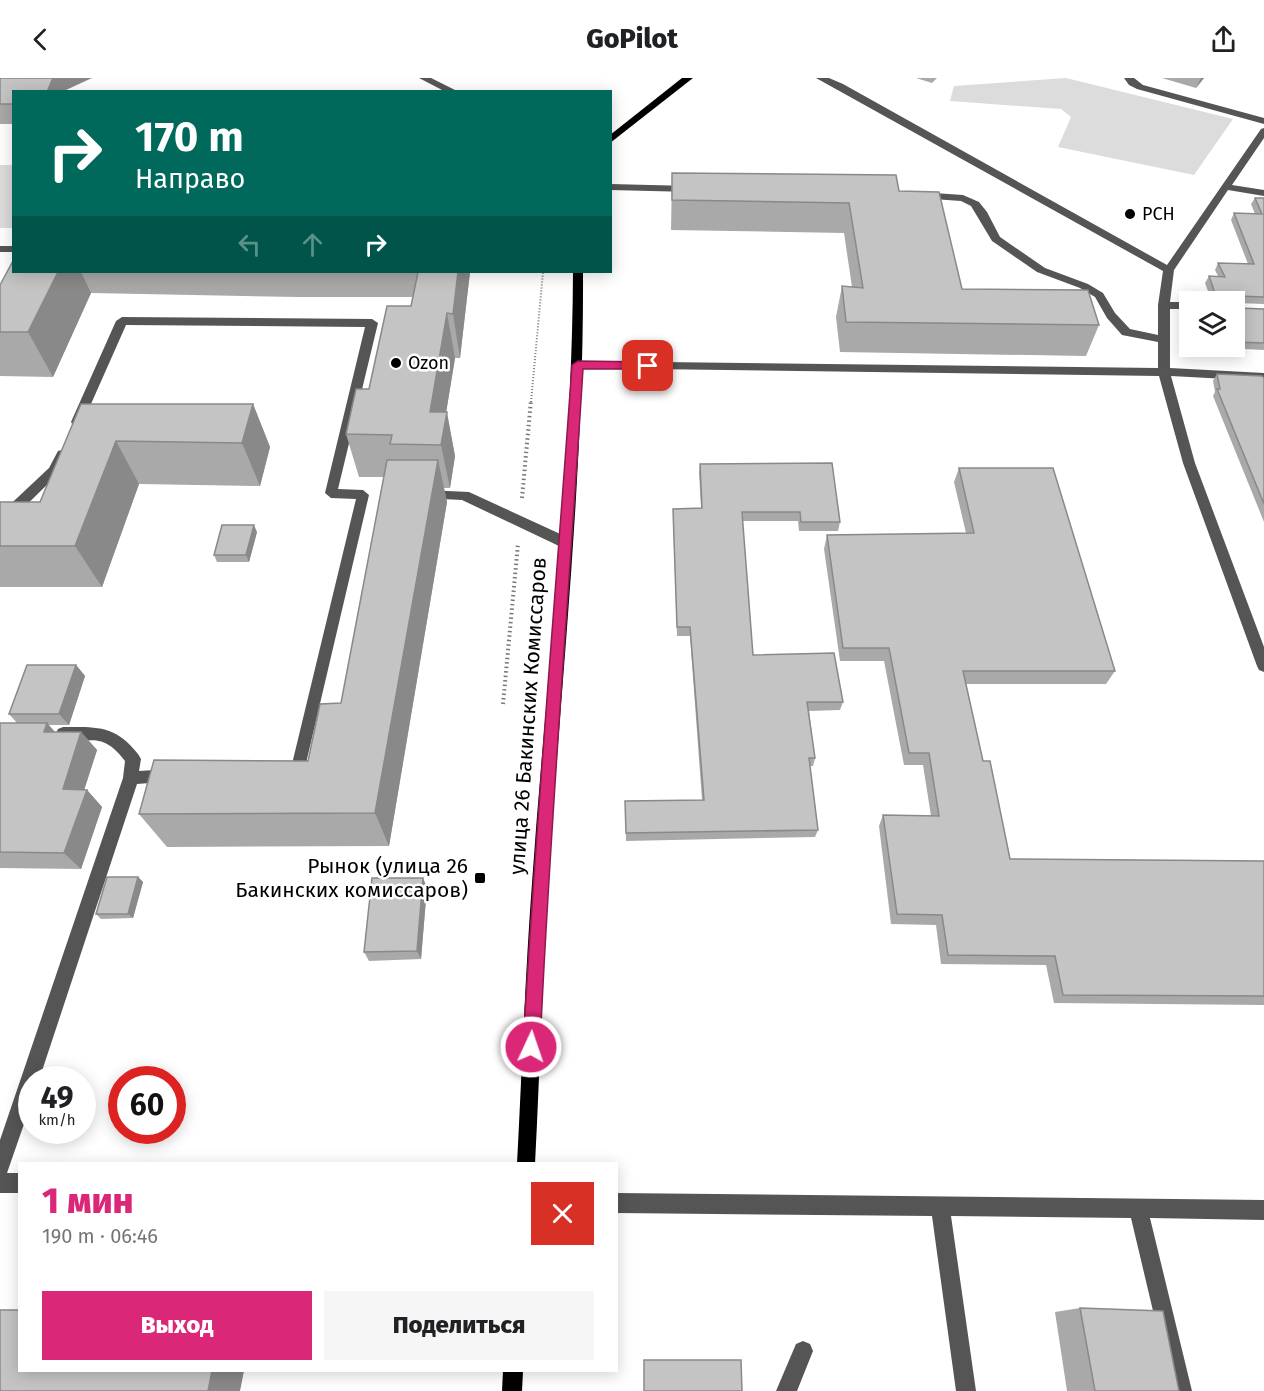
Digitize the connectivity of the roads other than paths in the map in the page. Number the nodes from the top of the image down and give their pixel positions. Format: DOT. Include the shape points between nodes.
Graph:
graph roads {
  1 [pos="424,78"];
  2 [pos="688,78"];
  3 [pos="821,78"];
  4 [pos="1129,78"];
  5 [pos="450,90"];
  6 [pos="1264,121"];
  7 [pos="1262,137"];
  8 [pos="612,138"];
  9 [pos="612,187"];
  10 [pos="1226,187"];
  11 [pos="704,189"];
  12 [pos="1264,193"];
  13 [pos="904,194"];
  14 [pos="1169,270"];
  15 [pos="578,273"];
  16 [pos="1164,305"];
  17 [pos="1179,306"];
  18 [pos="1164,340"];
  19 [pos="578,365"];
  20 [pos="1164,372"];
  21 [pos="1264,377"];
  22 [pos="408,495"];
  23 [pos="0,519"];
  24 [pos="564,542"];
  25 [pos="1264,666"];
  26 [pos="47,733"];
  27 [pos="276,771"];
  28 [pos="187,775"];
  29 [pos="131,778"];
  30 [pos="526,1162"];
  31 [pos="0,1168"];
  32 [pos="0,1183"];
  33 [pos="18,1183"];
  34 [pos="618,1203"];
  35 [pos="940,1206"];
  36 [pos="1138,1209"];
  37 [pos="1264,1210"];
  38 [pos="803,1351"];
  39 [pos="513,1372"];
  40 [pos="512,1391"];
  41 [pos="786,1391"];
  42 [pos="966,1391"];
  43 [pos="1182,1391"];
  1 -- 5 [label="street"];
  2 -- 8 [label="main road"];
  3 -- 14 [label="street"];
  4 -- 6 [label="street" via="1140,87"];
  7 -- 10 [label="street"];
  9 -- 11 [label="street"];
  10 -- 12 [label="street"];
  10 -- 14 [label="street"];
  13 -- 18 [label="street" via="963,198 975,204 996,239 1041,270 1099,295 1126,332"];
  14 -- 16 [label="street"];
  15 -- 19 [label="main road, улица 26 Бакинских Комиссаров"];
  16 -- 17 [label="street"];
  16 -- 18 [label="street"];
  18 -- 20 [label="street"];
  19 -- 20 [label="street"];
  19 -- 24 [label="main road, улица 26 Бакинских Комиссаров"];
  20 -- 21 [label="street"];
  20 -- 25 [label="street" via="1189,463"];
  22 -- 24 [label="street" via="464,495"];
  23 -- 27 [label="street" via="54,471 122,321 372,323 331,493 369,495 298,771"];
  24 -- 30 [label="main road, улица 26 Бакинских Комиссаров" via="540,883"];
  26 -- 29 [label="street" via="106,734 120,741 133,759"];
  28 -- 29 [label="street"];
  29 -- 31 [label="street"];
  32 -- 33 [label="street"];
  34 -- 35 [label="street"];
  35 -- 36 [label="street"];
  35 -- 42 [label="street"];
  36 -- 37 [label="street"];
  36 -- 43 [label="street"];
  38 -- 41 [label="street"];
  39 -- 40 [label="main road"];
}
